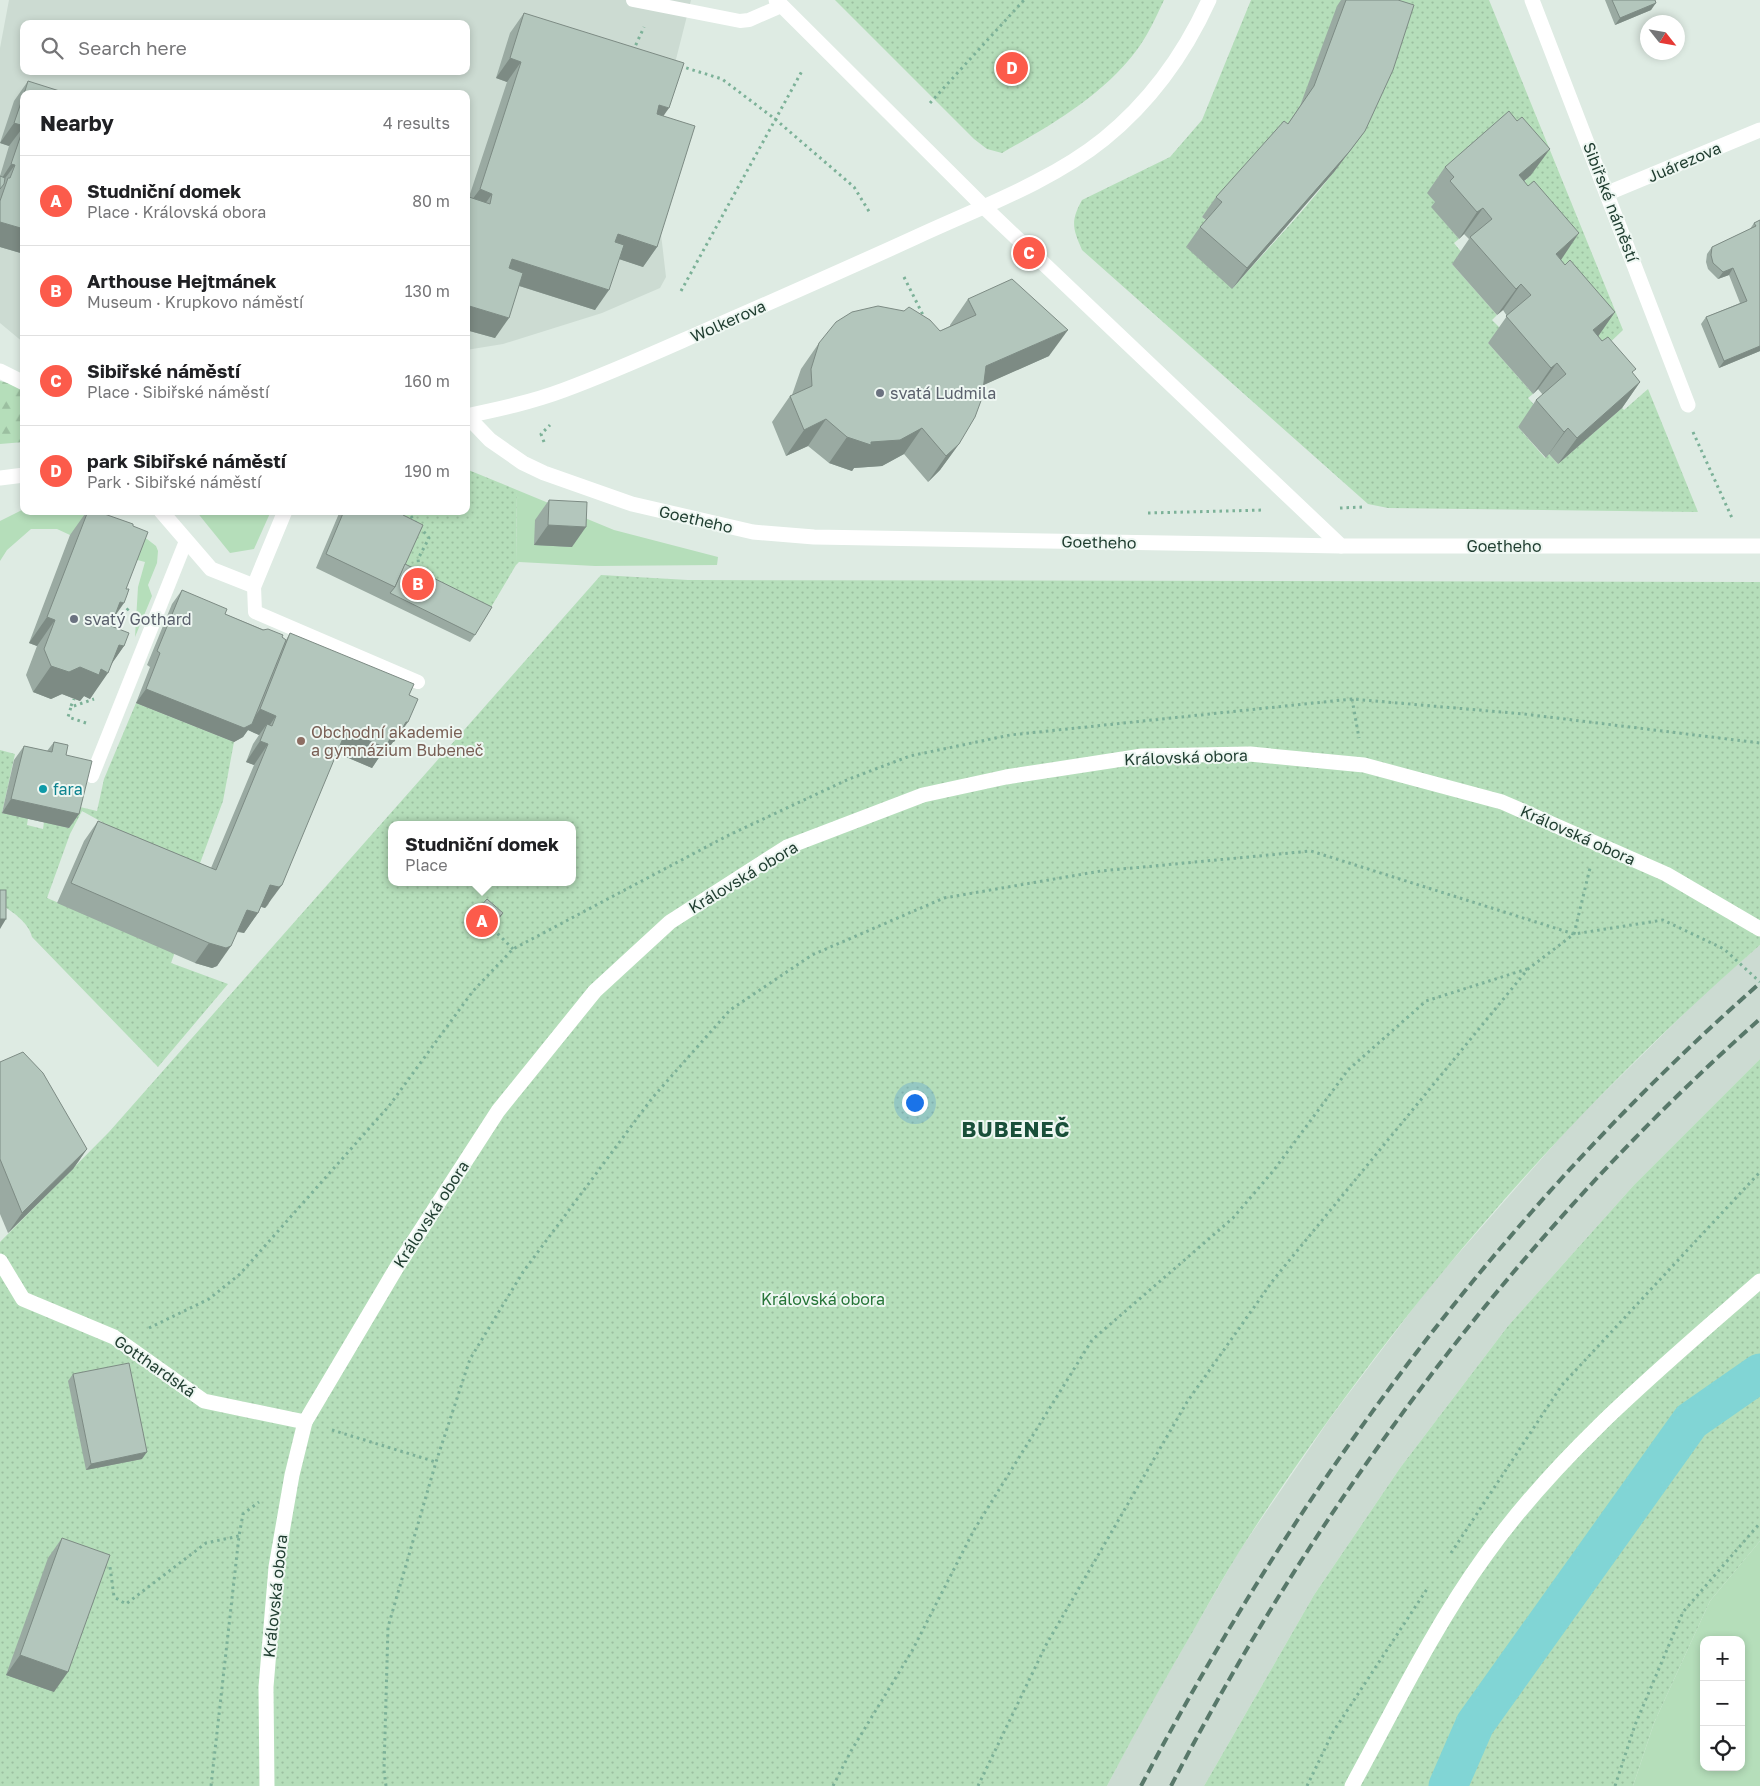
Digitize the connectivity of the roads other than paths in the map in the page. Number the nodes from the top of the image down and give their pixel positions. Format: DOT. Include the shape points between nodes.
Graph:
graph roads {
  1 [pos="633,0"];
  2 [pos="1209,0"];
  3 [pos="1532,0"];
  4 [pos="778,3"];
  5 [pos="1760,130"];
  6 [pos="1608,193"];
  7 [pos="983,206"];
  8 [pos="0,371"];
  9 [pos="20,381"];
  10 [pos="1688,405"];
  11 [pos="470,415"];
  12 [pos="470,419"];
  13 [pos="20,476"];
  14 [pos="0,478"];
  15 [pos="164,515"];
  16 [pos="283,515"];
  17 [pos="186,541"];
  18 [pos="1341,546"];
  19 [pos="1760,546"];
  20 [pos="254,586"];
  21 [pos="418,682"];
  22 [pos="92,776"];
  23 [pos="1760,929"];
  24 [pos="0,1261"];
  25 [pos="1760,1281"];
  26 [pos="305,1422"];
  27 [pos="267,1786"];
  28 [pos="1352,1786"];
  1 -- 4 [label="lane" via="740,21 749,20"];
  2 -- 7 [label="street" via="1175,64 1130,116 1075,160"];
  3 -- 6 [label="street, Sibiřské náměstí"];
  4 -- 7 [label="street"];
  5 -- 6 [label="street, Juárezova"];
  6 -- 10 [label="street, Sibiřské náměstí"];
  7 -- 11 [label="street, Wolkerova" via="724,323 562,391"];
  7 -- 18 [label="street"];
  8 -- 9 [label="street"];
  12 -- 18 [label="street, Goetheho" via="503,450 544,473 632,504 753,532 823,538"];
  13 -- 14 [label="street"];
  15 -- 17 [label="street"];
  16 -- 20 [label="street"];
  17 -- 20 [label="street" via="211,569"];
  17 -- 22 [label="lane"];
  18 -- 19 [label="street, Goetheho"];
  20 -- 21 [label="lane" via="255,612"];
  23 -- 26 [label="street, Královská obora" via="1666,874 1502,802 1364,765 1250,754 1142,756 1006,777 923,795 787,847 670,922 595,990 498,1111 397,1267"];
  24 -- 26 [label="street, Gotthardská" via="23,1299 114,1337 204,1401"];
  25 -- 28 [label="street" via="1578,1444 1491,1548 1461,1592"];
  26 -- 27 [label="street, Královská obora" via="276,1567 266,1677"];
}
